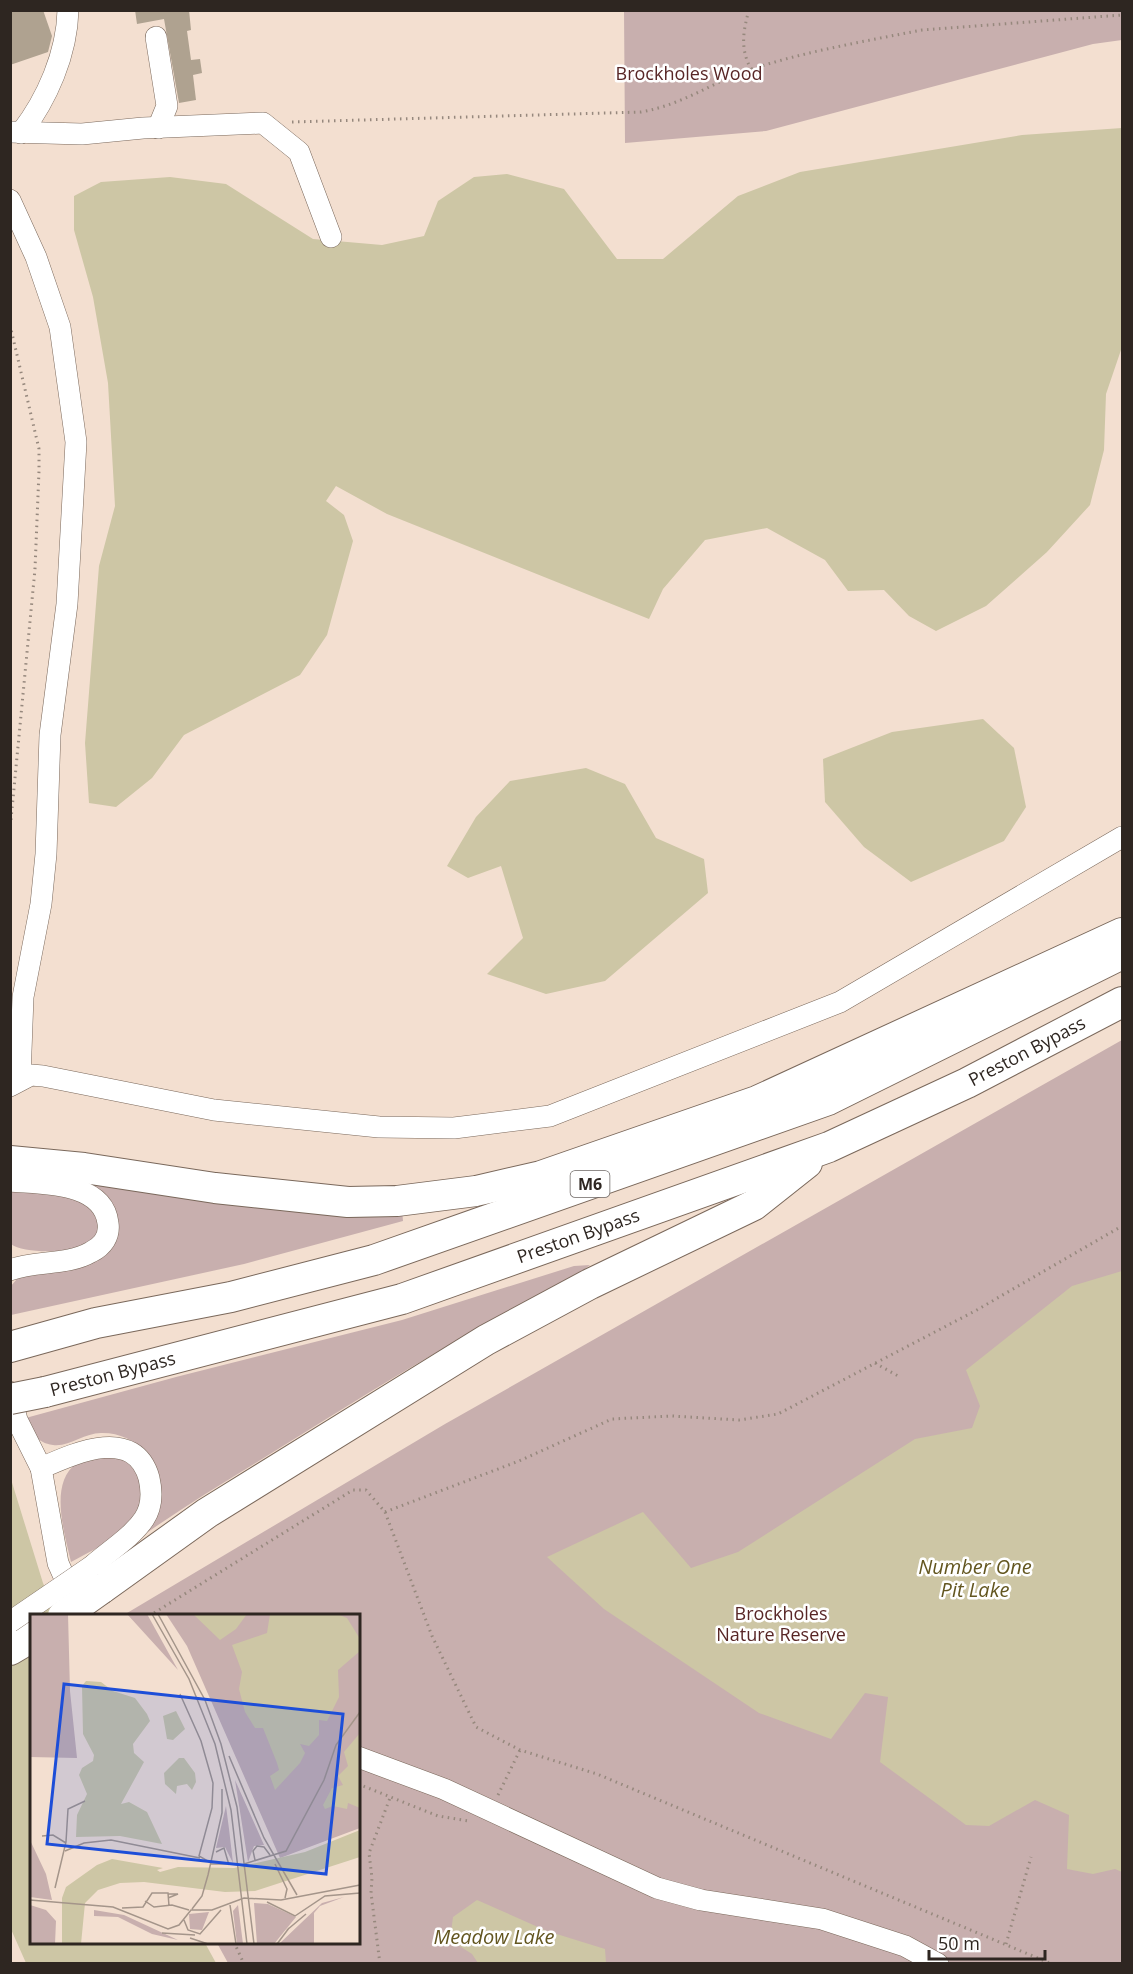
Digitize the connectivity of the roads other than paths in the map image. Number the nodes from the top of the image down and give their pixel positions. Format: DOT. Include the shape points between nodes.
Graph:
graph roads {
  1 [pos="68,10"];
  2 [pos="156,37"];
  3 [pos="158,128"];
  4 [pos="16,133"];
  5 [pos="10,200"];
  6 [pos="331,237"];
  7 [pos="1122,837"];
  8 [pos="1122,933"];
  9 [pos="1122,954"];
  10 [pos="1122,1002"];
  11 [pos="15,1082"];
  12 [pos="829,1146"];
  13 [pos="28,1169"];
  14 [pos="10,1181"];
  15 [pos="10,1270"];
  16 [pos="21,1345"];
  17 [pos="10,1392"];
  18 [pos="10,1399"];
  19 [pos="41,1468"];
  20 [pos="97,1578"];
  21 [pos="65,1614"];
  22 [pos="81,1614"];
  23 [pos="10,1622"];
  24 [pos="30,1638"];
  25 [pos="10,1650"];
  26 [pos="360,1758"];
  27 [pos="938,1964"];
  1 -- 4 [label="lane" via="67,37 40,108"];
  2 -- 3 [label="lane" via="166,106"];
  3 -- 4 [label="lane" via="82,134"];
  3 -- 6 [label="lane" via="263,123 299,152"];
  5 -- 11 [label="lane" via="36,257 60,327 76,442 67,604 50,735 46,854 41,904 23,997"];
  7 -- 11 [label="lane" via="840,1002 550,1116 454,1128 379,1127 214,1110 43,1076 31,1075"];
  8 -- 13 [label="highway" via="758,1101 541,1176 476,1191 397,1201 328,1200"];
  9 -- 16 [label="highway, M6" via="828,1100 374,1260 231,1297 96,1323"];
  10 -- 12 [label="highway, Preston Bypass / M6" via="967,1083"];
  12 -- 18 [label="highway, Preston Bypass / M6, bridge" via="402,1299"];
  12 -- 20 [label="highway" via="754,1205 590,1284 486,1340"];
  13 -- 14 [label="lane"];
  13 -- 15 [label="lane" via="83,1191 103,1209 108,1219 108,1235 89,1254"];
  17 -- 19 [label="lane" via="17,1420"];
  19 -- 20 [label="lane" via="77,1452 107,1446 127,1452 146,1470 150,1500 144,1518"];
  19 -- 22 [label="lane" via="58,1563"];
  20 -- 21 [label="highway, bridge"];
  20 -- 23 [label="lane, bridge"];
  24 -- 25 [label="highway"];
  26 -- 27 [label="lane" via="444,1789 657,1888 701,1900 822,1919 905,1946"];
}
